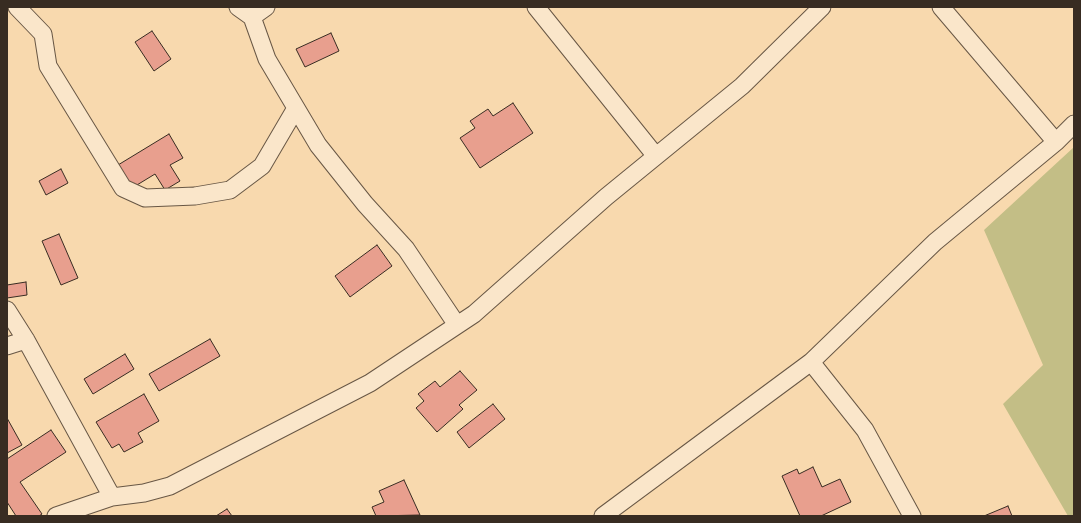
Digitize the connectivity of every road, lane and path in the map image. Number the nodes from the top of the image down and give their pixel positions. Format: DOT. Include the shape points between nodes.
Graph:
graph roads {
  1 [pos="17,7"];
  2 [pos="266,7"];
  3 [pos="536,7"];
  4 [pos="822,7"];
  5 [pos="941,7"];
  6 [pos="245,12"];
  7 [pos="296,108"];
  8 [pos="1074,124"];
  9 [pos="1056,142"];
  10 [pos="655,155"];
  11 [pos="7,310"];
  12 [pos="457,325"];
  13 [pos="26,340"];
  14 [pos="7,346"];
  15 [pos="811,362"];
  16 [pos="112,497"];
  17 [pos="56,516"];
  18 [pos="603,516"];
  19 [pos="912,516"];
  1 -- 7 [label="street" via="43,34 48,66 123,188 146,198 195,196 230,190 262,166"];
  2 -- 6 [label="street"];
  3 -- 10 [label="street"];
  4 -- 10 [label="street" via="742,86"];
  5 -- 9 [label="street"];
  6 -- 7 [label="street" via="267,59"];
  7 -- 12 [label="street" via="318,145 365,204 406,249"];
  8 -- 9 [label="street"];
  9 -- 15 [label="street" via="935,242"];
  10 -- 12 [label="street" via="474,314"];
  11 -- 13 [label="street"];
  12 -- 16 [label="street" via="370,383 170,486 144,493"];
  13 -- 14 [label="street"];
  13 -- 16 [label="street"];
  15 -- 18 [label="street"];
  15 -- 19 [label="street" via="865,430"];
  16 -- 17 [label="street"];
}
